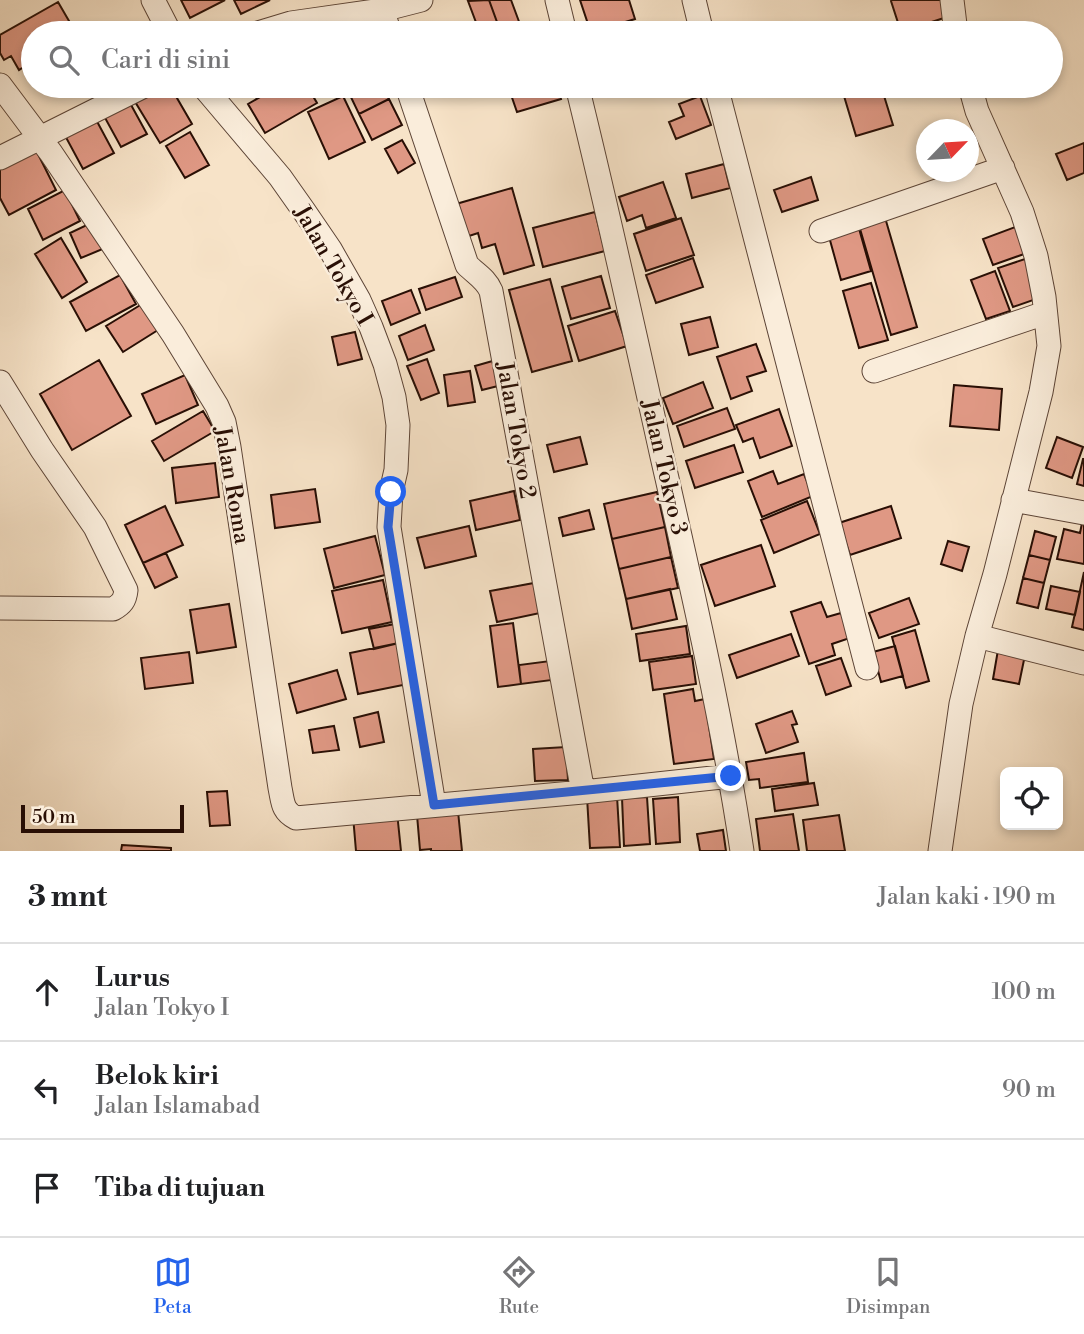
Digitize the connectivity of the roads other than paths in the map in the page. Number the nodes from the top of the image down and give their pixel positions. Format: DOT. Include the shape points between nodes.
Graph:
graph roads {
  1 [pos="153,0"];
  2 [pos="421,0"];
  3 [pos="557,0"];
  4 [pos="694,0"];
  5 [pos="952,0"];
  6 [pos="382,10"];
  7 [pos="164,21"];
  8 [pos="305,21"];
  9 [pos="386,21"];
  10 [pos="562,21"];
  11 [pos="699,21"];
  12 [pos="955,21"];
  13 [pos="0,85"];
  14 [pos="120,98"];
  15 [pos="213,98"];
  16 [pos="411,98"];
  17 [pos="580,98"];
  18 [pos="719,98"];
  19 [pos="973,98"];
  20 [pos="40,138"];
  21 [pos="0,158"];
  22 [pos="1003,168"];
  23 [pos="821,231"];
  24 [pos="1045,313"];
  25 [pos="874,371"];
  26 [pos="0,382"];
  27 [pos="1013,500"];
  28 [pos="1084,513"];
  29 [pos="0,608"];
  30 [pos="977,636"];
  31 [pos="1084,663"];
  32 [pos="867,668"];
  33 [pos="731,776"];
  34 [pos="583,792"];
  35 [pos="434,805"];
  36 [pos="742,851"];
  37 [pos="940,851"];
  1 -- 7 [label="street"];
  2 -- 6 [label="street"];
  3 -- 10 [label="street"];
  4 -- 11 [label="street"];
  5 -- 12 [label="street"];
  6 -- 8 [label="street"];
  6 -- 9 [label="street"];
  13 -- 20 [label="street, Jalan Roma"];
  14 -- 20 [label="street"];
  15 -- 35 [label="street, Jalan Tokyo I" via="280,177 330,249 359,300 384,364 398,425 388,527"];
  16 -- 34 [label="street, Jalan Tokyo 2" via="467,265 491,291"];
  17 -- 33 [label="street, Jalan Tokyo 3"];
  18 -- 32 [label="street"];
  19 -- 22 [label="street"];
  20 -- 21 [label="street"];
  20 -- 35 [label="street, Jalan Roma" via="173,334 223,422 287,814 296,818"];
  22 -- 23 [label="street"];
  22 -- 24 [label="street" via="1036,256"];
  24 -- 25 [label="street"];
  24 -- 27 [label="street" via="1049,346"];
  26 -- 29 [label="street" via="95,527 126,590 121,605 113,609"];
  27 -- 28 [label="street"];
  27 -- 30 [label="street"];
  30 -- 31 [label="street"];
  30 -- 37 [label="street" via="961,704"];
  33 -- 34 [label="street"];
  33 -- 36 [label="street, Jalan Tokyo 3"];
  34 -- 35 [label="street"];
}
